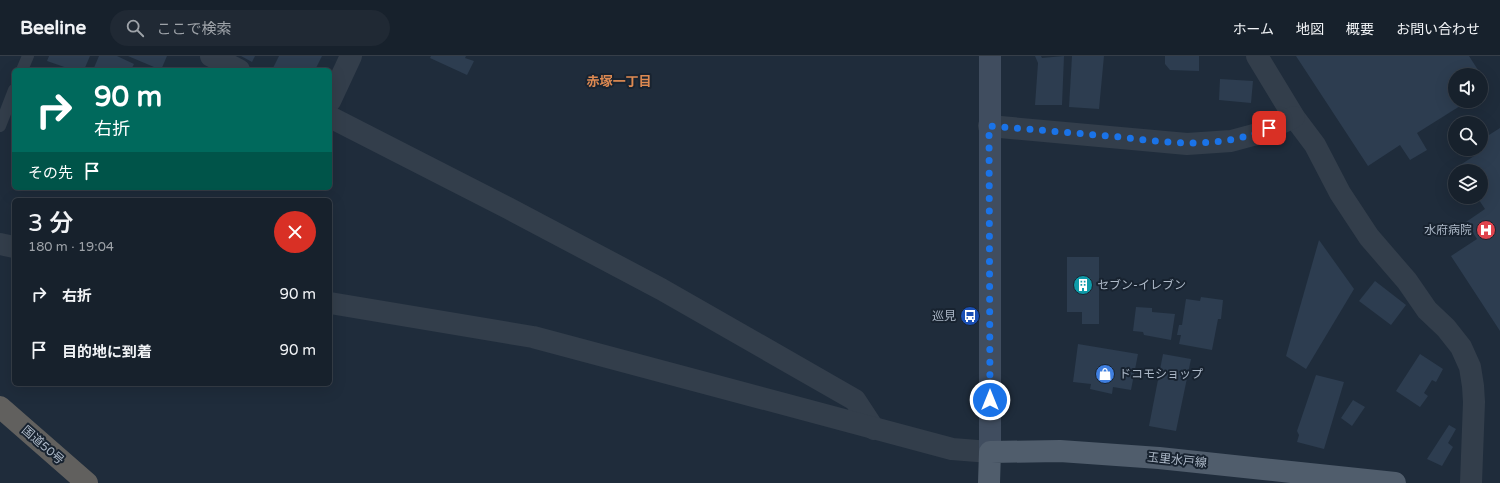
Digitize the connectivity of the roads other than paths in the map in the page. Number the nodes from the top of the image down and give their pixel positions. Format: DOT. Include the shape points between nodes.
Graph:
graph roads {
  1 [pos="28,56"];
  2 [pos="211,56"];
  3 [pos="351,56"];
  4 [pos="990,56"];
  5 [pos="1257,56"];
  6 [pos="23,68"];
  7 [pos="235,68"];
  8 [pos="12,95"];
  9 [pos="332,98"];
  10 [pos="1294,117"];
  11 [pos="332,118"];
  12 [pos="0,126"];
  13 [pos="989,126"];
  14 [pos="0,244"];
  15 [pos="12,247"];
  16 [pos="332,303"];
  17 [pos="0,407"];
  18 [pos="874,429"];
  19 [pos="990,452"];
  20 [pos="87,483"];
  21 [pos="989,483"];
  22 [pos="1395,483"];
  23 [pos="1471,483"];
  1 -- 6 [label="lane"];
  2 -- 7 [label="street"];
  3 -- 9 [label="street"];
  4 -- 13 [label="main road"];
  5 -- 10 [label="street"];
  8 -- 12 [label="lane"];
  10 -- 13 [label="street" via="1257,134 1231,141 1187,144"];
  10 -- 23 [label="street" via="1315,145 1340,193 1369,237 1408,281 1427,310 1461,347 1470,367 1474,397"];
  11 -- 18 [label="street" via="661,289 855,400"];
  13 -- 19 [label="main road"];
  14 -- 15 [label="street"];
  16 -- 18 [label="street" via="533,337"];
  17 -- 20 [label="highway, 国道50号"];
  18 -- 19 [label="street" via="952,449"];
  19 -- 21 [label="main road"];
  19 -- 22 [label="main road, 玉里水戸線" via="1060,451 1152,458"];
}
